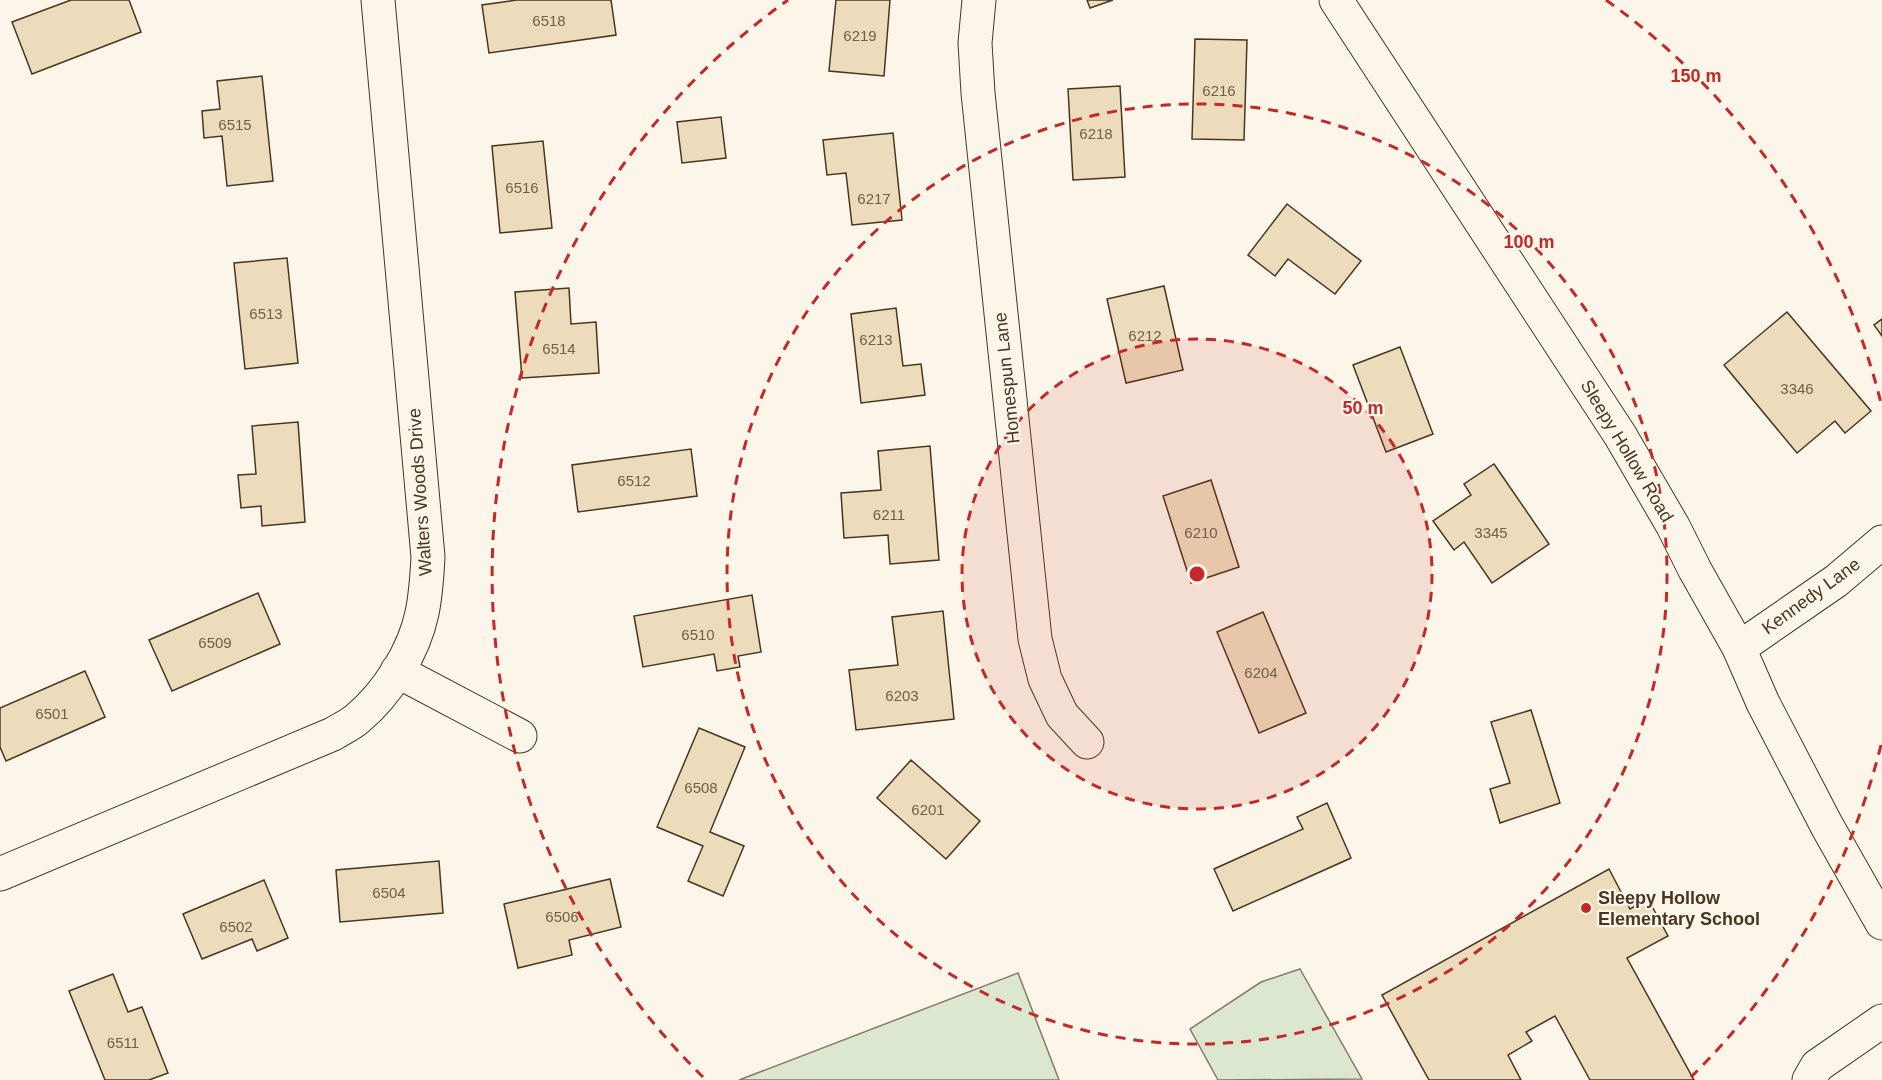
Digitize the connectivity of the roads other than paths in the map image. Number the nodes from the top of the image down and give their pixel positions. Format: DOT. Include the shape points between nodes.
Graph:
graph roads {
  1 [pos="378,0"];
  2 [pos="979,0"];
  3 [pos="1336,0"];
  4 [pos="1882,542"];
  5 [pos="1740,648"];
  6 [pos="397,671"];
  7 [pos="520,736"];
  8 [pos="1087,742"];
  9 [pos="0,874"];
  10 [pos="1882,923"];
  11 [pos="1882,1021"];
  12 [pos="1809,1080"];
  1 -- 6 [label="street, Walters Woods Drive" via="428,557 422,615"];
  2 -- 8 [label="street, Homespun Lane" via="975,43 978,93 1035,639 1045,679 1062,715"];
  3 -- 5 [label="street, Sleepy Hollow Road" via="1620,435"];
  4 -- 5 [label="street, Kennedy Lane" via="1836,581"];
  5 -- 10 [label="street, Sleepy Hollow Road" via="1763,703"];
  6 -- 7 [label="street"];
  6 -- 9 [label="street, Walters Woods Drive" via="356,720 333,734"];
  11 -- 12 [label="street" via="1817,1066"];
}
